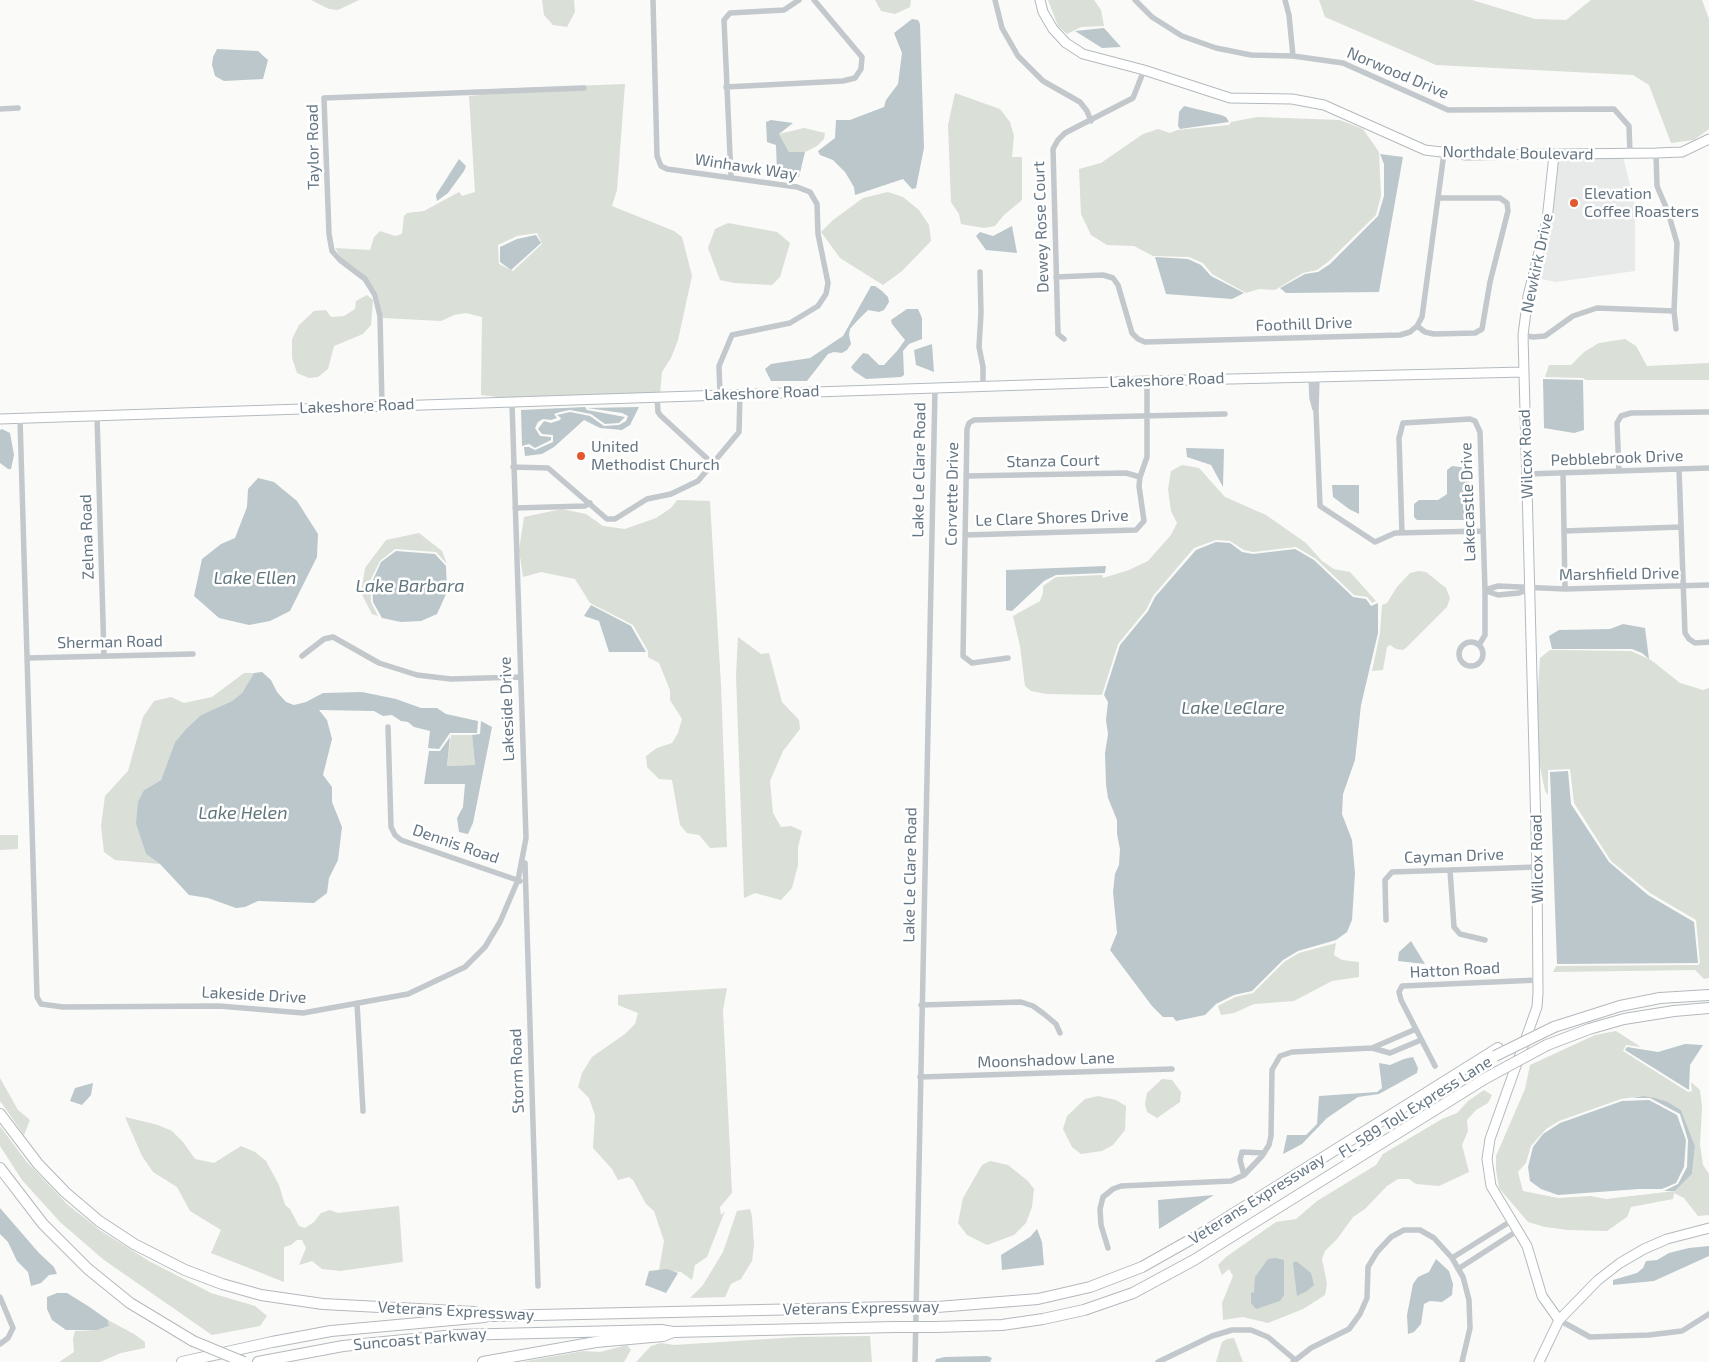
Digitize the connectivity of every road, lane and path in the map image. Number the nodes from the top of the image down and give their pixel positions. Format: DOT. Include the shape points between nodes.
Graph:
graph roads {
  1 [pos="653,0"];
  2 [pos="800,0"];
  3 [pos="814,0"];
  4 [pos="995,0"];
  5 [pos="1040,0"];
  6 [pos="1135,0"];
  7 [pos="1285,0"];
  8 [pos="1293,56"];
  9 [pos="1144,70"];
  10 [pos="726,87"];
  11 [pos="584,88"];
  12 [pos="18,108"];
  13 [pos="0,109"];
  14 [pos="1091,121"];
  15 [pos="1709,139"];
  16 [pos="1444,153"];
  17 [pos="1656,153"];
  18 [pos="1630,154"];
  19 [pos="1554,156"];
  20 [pos="731,177"];
  21 [pos="1438,198"];
  22 [pos="980,272"];
  23 [pos="1056,277"];
  24 [pos="1674,311"];
  25 [pos="1417,326"];
  26 [pos="1676,329"];
  27 [pos="1523,335"];
  28 [pos="1064,339"];
  29 [pos="1524,372"];
  30 [pos="1314,376"];
  31 [pos="1147,381"];
  32 [pos="983,387"];
  33 [pos="934,388"];
  34 [pos="720,394"];
  35 [pos="740,394"];
  36 [pos="657,397"];
  37 [pos="512,403"];
  38 [pos="382,406"];
  39 [pos="1709,412"];
  40 [pos="1225,414"];
  41 [pos="1147,415"];
  42 [pos="98,416"];
  43 [pos="20,418"];
  44 [pos="0,419"];
  45 [pos="713,464"];
  46 [pos="513,467"];
  47 [pos="1709,468"];
  48 [pos="1679,469"];
  49 [pos="1619,471"];
  50 [pos="1563,473"];
  51 [pos="1527,474"];
  52 [pos="966,476"];
  53 [pos="1140,476"];
  54 [pos="590,503"];
  55 [pos="515,508"];
  56 [pos="1681,527"];
  57 [pos="1482,531"];
  58 [pos="1564,531"];
  59 [pos="1402,533"];
  60 [pos="965,534"];
  61 [pos="1709,585"];
  62 [pos="1684,586"];
  63 [pos="1530,589"];
  64 [pos="1565,589"];
  65 [pos="1485,590"];
  66 [pos="1709,642"];
  67 [pos="1479,645"];
  68 [pos="193,654"];
  69 [pos="104,656"];
  70 [pos="302,656"];
  71 [pos="27,658"];
  72 [pos="1008,658"];
  73 [pos="519,677"];
  74 [pos="388,727"];
  75 [pos="524,854"];
  76 [pos="1538,867"];
  77 [pos="1450,870"];
  78 [pos="518,880"];
  79 [pos="526,885"];
  80 [pos="1386,920"];
  81 [pos="1485,940"];
  82 [pos="1538,980"];
  83 [pos="1709,989"];
  84 [pos="1709,995"];
  85 [pos="357,1003"];
  86 [pos="921,1005"];
  87 [pos="1709,1008"];
  88 [pos="1556,1023"];
  89 [pos="1416,1029"];
  90 [pos="1060,1033"];
  91 [pos="1395,1039"];
  92 [pos="1421,1040"];
  93 [pos="1372,1048"];
  94 [pos="1399,1050"];
  95 [pos="1435,1066"];
  96 [pos="1172,1069"];
  97 [pos="920,1077"];
  98 [pos="363,1111"];
  99 [pos="0,1114"];
  100 [pos="1264,1153"];
  101 [pos="0,1168"];
  102 [pos="1244,1175"];
  103 [pos="1511,1221"];
  104 [pos="1709,1228"];
  105 [pos="1517,1231"];
  106 [pos="1108,1248"];
  107 [pos="1469,1248"];
  108 [pos="1477,1257"];
  109 [pos="1452,1258"];
  110 [pos="1458,1269"];
  111 [pos="538,1286"];
  112 [pos="0,1297"];
  113 [pos="1709,1314"];
  114 [pos="493,1316"];
  115 [pos="1559,1320"];
  116 [pos="673,1332"];
  117 [pos="0,1344"];
  118 [pos="1169,1360"];
  119 [pos="1293,1360"];
  120 [pos="182,1362"];
  121 [pos="244,1362"];
  122 [pos="258,1362"];
  123 [pos="483,1362"];
  124 [pos="915,1362"];
  125 [pos="1158,1362"];
  126 [pos="1462,1362"];
  127 [pos="1539,1362"];
  1 -- 20 [label="street, Winhawk Way" via="657,156 660,166"];
  2 -- 10 [label="street" via="784,10 730,13 724,20"];
  3 -- 10 [label="street" via="862,57 861,69 855,78"];
  4 -- 14 [label="street" via="1002,28 1018,56 1043,81 1080,102"];
  5 -- 9 [label="street, Northdale Boulevard" via="1053,29 1066,43 1097,59"];
  6 -- 8 [label="street, Norwood Drive" via="1152,17 1182,36 1216,48 1251,55"];
  7 -- 8 [label="street"];
  8 -- 18 [label="street, Norwood Drive" via="1343,64 1448,110 1614,109 1629,126"];
  9 -- 14 [label="street, Dewey Rose Court" via="1133,98"];
  9 -- 16 [label="street, Northdale Boulevard" via="1230,98 1292,99 1324,105 1425,150"];
  10 -- 20 [label="street"];
  11 -- 38 [label="street, Taylor Road" via="324,98 332,251 365,280 375,294 380,316"];
  12 -- 13 [label="street"];
  14 -- 23 [label="street, Dewey Rose Court" via="1065,133 1053,149"];
  15 -- 17 [label="street, Northdale Boulevard" via="1682,152"];
  16 -- 19 [label="street, Northdale Boulevard"];
  16 -- 21 [label="street"];
  17 -- 18 [label="street, Northdale Boulevard"];
  17 -- 24 [label="street" via="1658,186 1676,243"];
  18 -- 19 [label="street, Northdale Boulevard"];
  19 -- 27 [label="street, Newkirk Drive" via="1547,220 1528,296"];
  20 -- 34 [label="street, Winhawk Way" via="810,192 817,204 818,234 828,283 826,294 818,306 790,323 732,335 719,366"];
  21 -- 25 [label="street" via="1422,317"];
  21 -- 25 [label="street" via="1500,198 1507,203 1508,211 1482,329 1475,333 1434,334"];
  22 -- 32 [label="street" via="979,347"];
  23 -- 25 [label="street, Foothill Drive" via="1103,275 1113,278 1132,333 1146,342 1400,335"];
  23 -- 28 [label="street, Dewey Rose Court" via="1058,334"];
  24 -- 26 [label="street"];
  24 -- 27 [label="street" via="1597,308 1573,316 1545,336 1533,338"];
  27 -- 29 [label="street, Newkirk Drive"];
  29 -- 30 [label="street, Lakeshore Road"];
  29 -- 51 [label="street, Wilcox Road"];
  30 -- 31 [label="street, Lakeshore Road"];
  30 -- 59 [label="street" via="1312,398 1316,411 1320,506 1371,541 1378,542 1389,535"];
  31 -- 32 [label="street, Lakeshore Road"];
  31 -- 41 [label="street, Le Clare Shores Drive"];
  32 -- 33 [label="street, Lakeshore Road"];
  33 -- 35 [label="street, Lakeshore Road"];
  33 -- 86 [label="street, Lake Le Clare Road"];
  34 -- 35 [label="street, Lakeshore Road"];
  34 -- 36 [label="street, Lakeshore Road"];
  35 -- 45 [label="street" via="740,428"];
  36 -- 37 [label="street, Lakeshore Road"];
  36 -- 45 [label="street" via="660,415"];
  37 -- 38 [label="street, Lakeshore Road"];
  37 -- 46 [label="street, Lakeside Drive"];
  38 -- 42 [label="street, Lakeshore Road"];
  39 -- 49 [label="street" via="1631,413 1621,416 1617,422"];
  40 -- 41 [label="street, Corvette Drive"];
  41 -- 52 [label="street, Corvette Drive" via="974,420 967,429"];
  41 -- 53 [label="street, Le Clare Shores Drive" via="1147,457"];
  42 -- 43 [label="street, Lakeshore Road"];
  42 -- 69 [label="street, Zelma Road"];
  43 -- 44 [label="street, Lakeshore Road"];
  43 -- 71 [label="street, Lakeside Drive"];
  45 -- 54 [label="street" via="693,485 647,499 616,519 607,519"];
  46 -- 54 [label="street" via="548,468"];
  46 -- 55 [label="street, Lakeside Drive"];
  47 -- 48 [label="street, Pebblebrook Drive"];
  48 -- 49 [label="street, Pebblebrook Drive"];
  48 -- 56 [label="street"];
  49 -- 50 [label="street, Pebblebrook Drive"];
  50 -- 51 [label="street, Pebblebrook Drive"];
  50 -- 58 [label="street"];
  51 -- 63 [label="street, Wilcox Road"];
  52 -- 53 [label="street, Stanza Court" via="1126,473"];
  52 -- 60 [label="street, Corvette Drive"];
  53 -- 60 [label="street, Le Clare Shores Drive" via="1144,520 1136,530"];
  54 -- 55 [label="street" via="585,506"];
  55 -- 73 [label="street, Lakeside Drive"];
  56 -- 58 [label="street"];
  56 -- 62 [label="street"];
  57 -- 59 [label="street"];
  57 -- 59 [label="street, Lakecastle Drive" via="1480,432 1470,418 1403,423 1399,438"];
  57 -- 65 [label="street, Lakecastle Drive"];
  58 -- 64 [label="street"];
  60 -- 72 [label="street, Corvette Drive" via="963,656 972,663"];
  61 -- 62 [label="street, Marshfield Drive"];
  62 -- 64 [label="street, Marshfield Drive"];
  62 -- 66 [label="street" via="1685,633 1695,642"];
  63 -- 64 [label="street, Marshfield Drive"];
  63 -- 65 [label="street, Marshfield Drive" via="1519,594 1498,595"];
  63 -- 76 [label="street, Wilcox Road"];
  65 -- 67 [label="street, Lakecastle Drive" via="1485,635"];
  67 -- 67 [label="street, Lakecastle Drive" via="1472,642 1461,647 1459,655 1462,662 1469,666 1480,662 1483,655"];
  68 -- 69 [label="street, Sherman Road"];
  69 -- 71 [label="street, Sherman Road"];
  70 -- 73 [label="street" via="324,639 333,637 380,663 417,675 451,679"];
  71 -- 85 [label="street, Lakeside Drive" via="37,997 41,1004 63,1007 219,1006 303,1013"];
  73 -- 75 [label="street, Lakeside Drive"];
  74 -- 78 [label="street, Dennis Road" via="391,828 395,835 401,840"];
  75 -- 78 [label="street, Lakeside Drive"];
  75 -- 79 [label="street, Storm Road"];
  76 -- 77 [label="street, Cayman Drive"];
  76 -- 82 [label="street, Wilcox Road"];
  77 -- 80 [label="street, Cayman Drive" via="1392,872 1387,875"];
  77 -- 81 [label="street" via="1454,928 1460,934"];
  78 -- 79 [label="street, Dennis Road"];
  78 -- 85 [label="street, Lakeside Drive" via="485,947 465,967 408,994"];
  79 -- 111 [label="street, Storm Road"];
  82 -- 89 [label="street, Hatton Road" via="1406,984 1400,989 1400,996"];
  82 -- 103 [label="street, Wilcox Road" via="1537,1006 1490,1139 1487,1159 1491,1186"];
  83 -- 88 [label="highway, Veterans Expressway" via="1619,1000"];
  84 -- 88 [label="highway" via="1627,1004"];
  85 -- 98 [label="street"];
  86 -- 90 [label="street" via="1021,1002 1044,1014 1056,1024"];
  86 -- 97 [label="street, Lake Le Clare Road"];
  87 -- 116 [label="highway, Veterans Expressway, bridge" via="1674,1010 1624,1019 1547,1045 1486,1078 1194,1260 1110,1302 1043,1319 1002,1325"];
  88 -- 114 [label="highway, Veterans Expressway, bridge" via="1497,1052 1204,1232 1142,1267 1090,1287 1038,1299 937,1306"];
  89 -- 91 [label="street"];
  89 -- 92 [label="street, Hatton Road"];
  91 -- 93 [label="street"];
  91 -- 94 [label="street"];
  92 -- 94 [label="street"];
  92 -- 95 [label="street, Hatton Road"];
  93 -- 94 [label="street" via="1387,1054"];
  93 -- 100 [label="street" via="1292,1052 1277,1059 1272,1070 1270,1136"];
  96 -- 97 [label="street, Moonshadow Lane"];
  97 -- 124 [label="street, Lake Le Clare Road"];
  99 -- 114 [label="highway, Veterans Expressway" via="45,1171 100,1221 151,1253 203,1278 254,1294 303,1302 474,1312"];
  100 -- 102 [label="street"];
  100 -- 102 [label="street" via="1242,1152 1240,1160"];
  101 -- 121 [label="highway, bridge" via="37,1217 88,1269 130,1303 194,1341"];
  102 -- 106 [label="street" via="1226,1182 1113,1188 1103,1197 1100,1209"];
  103 -- 105 [label="street, Wilcox Road"];
  103 -- 107 [label="street"];
  104 -- 115 [label="street" via="1666,1239 1620,1263 1598,1280"];
  105 -- 108 [label="street"];
  105 -- 115 [label="street, Wilcox Road" via="1527,1246 1542,1296"];
  107 -- 108 [label="street" via="1471,1256"];
  107 -- 109 [label="street"];
  108 -- 110 [label="street"];
  109 -- 110 [label="street"];
  109 -- 119 [label="street" via="1434,1238 1420,1230 1404,1230 1391,1237 1376,1252 1368,1267 1367,1298 1349,1329"];
  110 -- 126 [label="street" via="1463,1277 1470,1328"];
  112 -- 117 [label="street" via="14,1328"];
  113 -- 115 [label="street" via="1682,1331 1649,1335 1590,1337"];
  114 -- 120 [label="highway, Suncoast Parkway" via="331,1331"];
  115 -- 127 [label="street"];
  116 -- 122 [label="highway, Suncoast Parkway" via="445,1335 343,1346"];
  116 -- 123 [label="highway, Veterans Expressway"];
  118 -- 119 [label="street" via="1212,1336 1232,1330 1251,1330 1268,1337"];
  118 -- 125 [label="street"];
}
